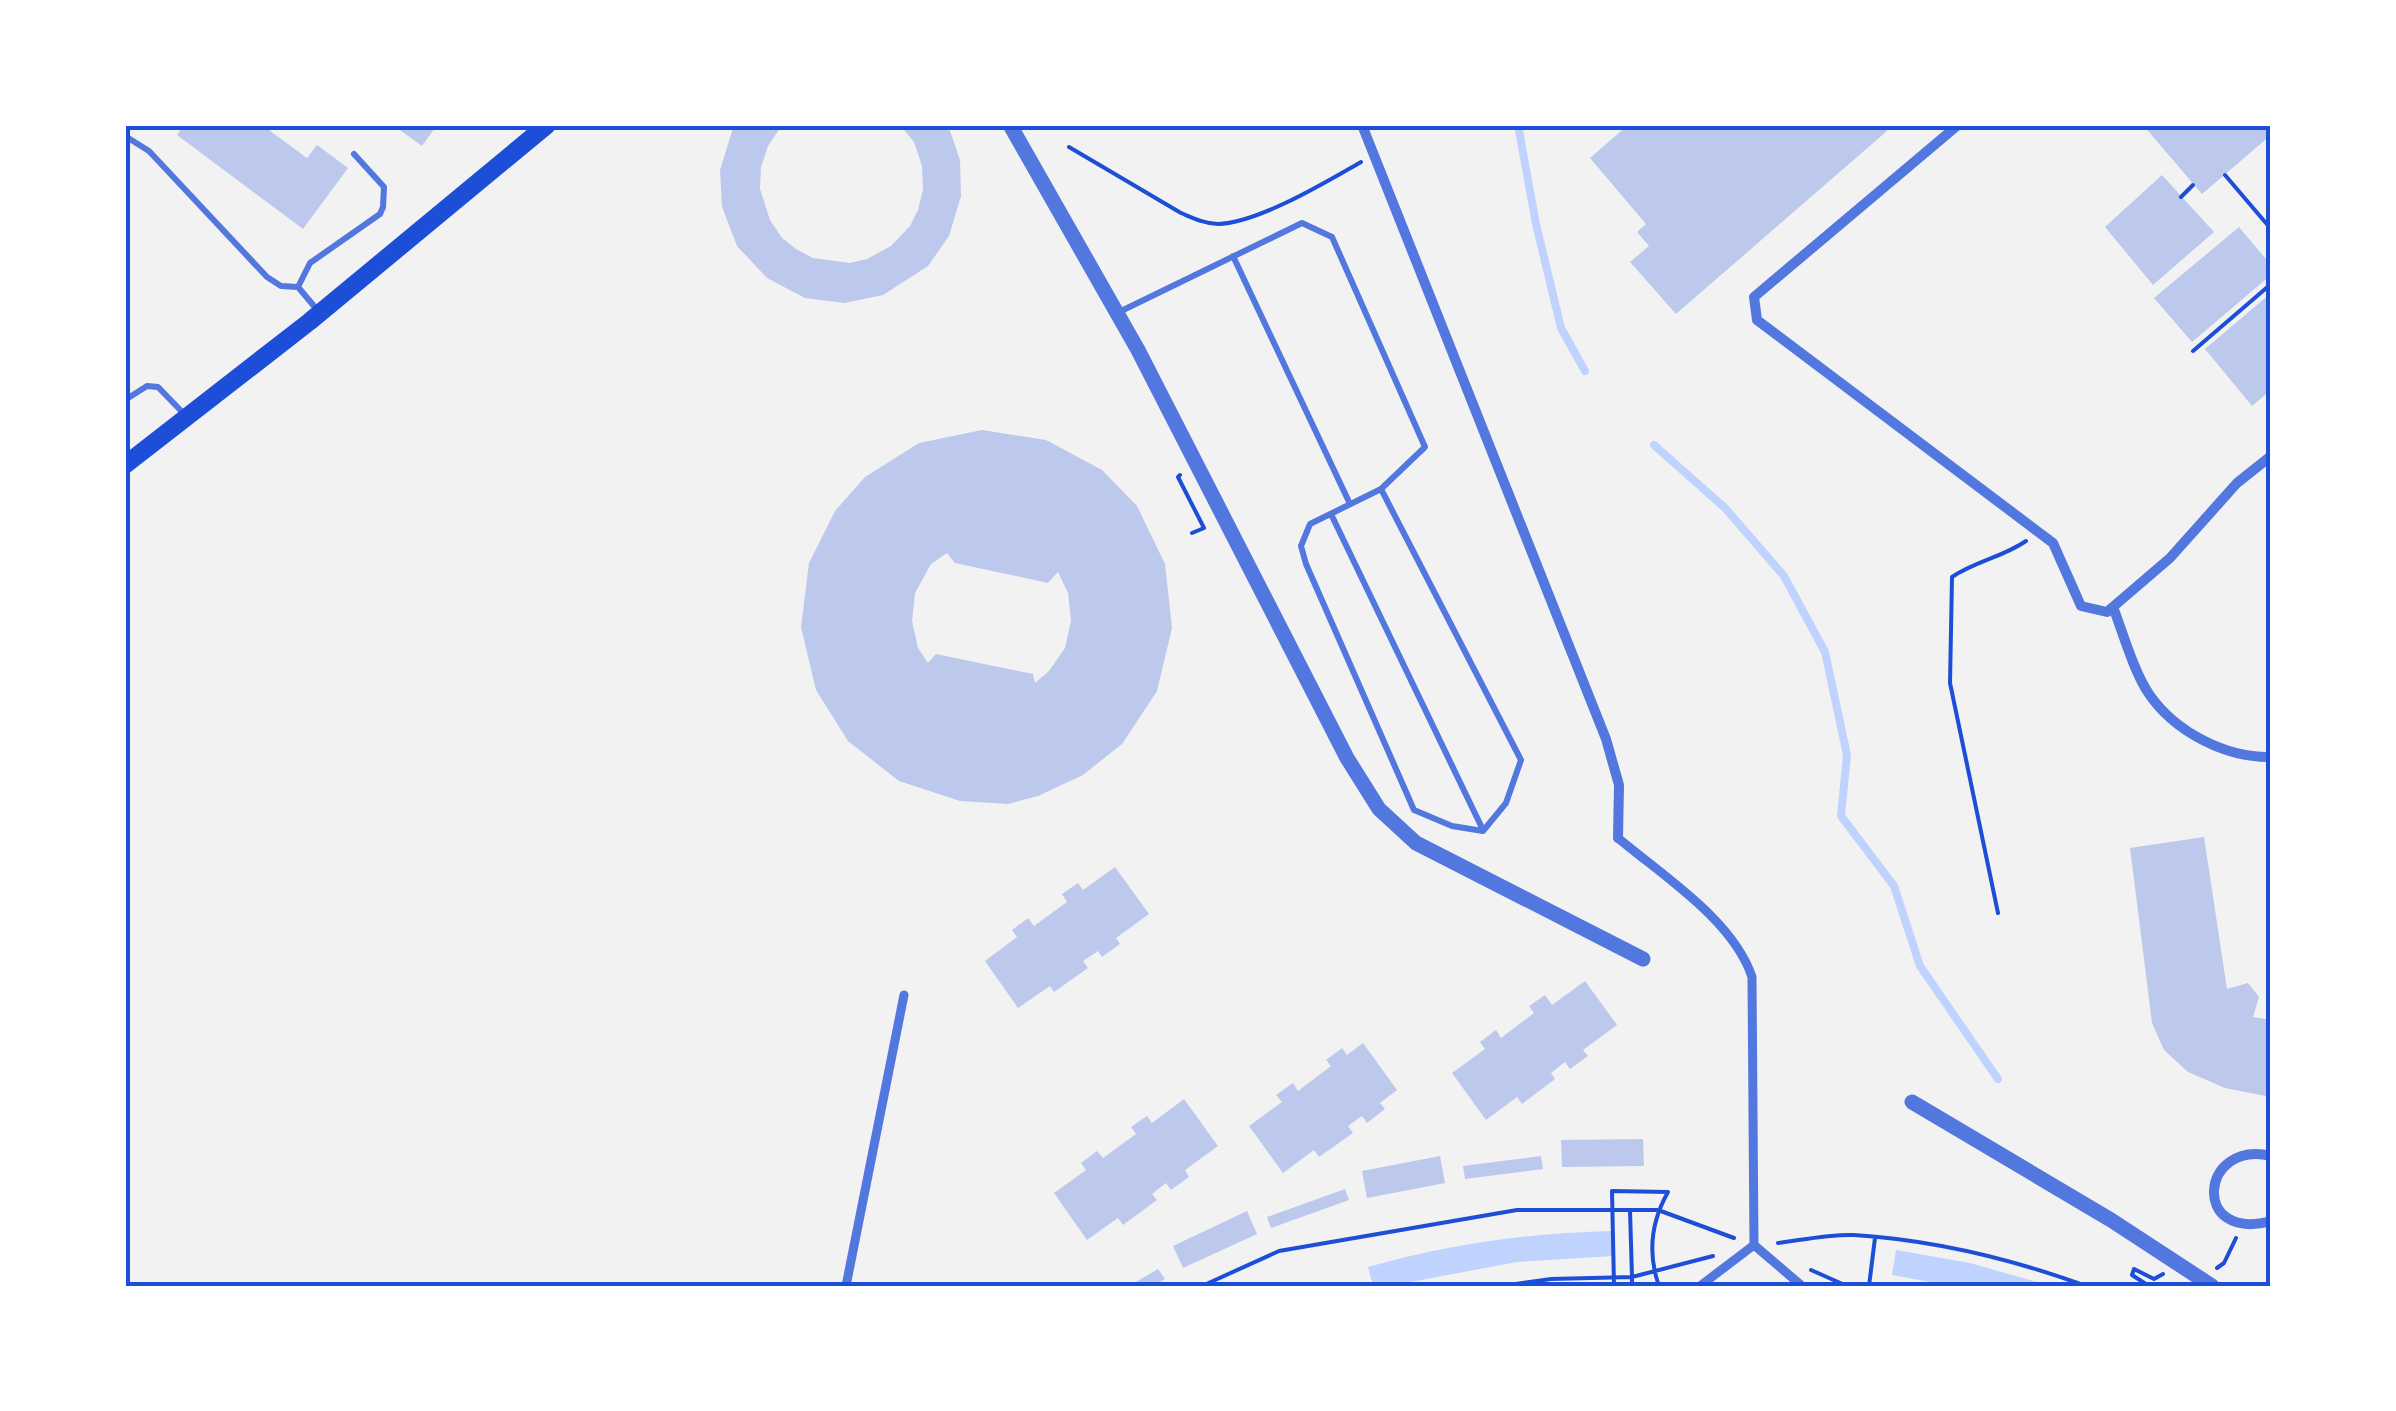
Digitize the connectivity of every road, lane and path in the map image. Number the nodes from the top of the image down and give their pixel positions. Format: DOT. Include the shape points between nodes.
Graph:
graph roads {
  1 [pos="547,125"];
  2 [pos="1010,125"];
  3 [pos="1362,125"];
  4 [pos="1958,125"];
  5 [pos="125,136"];
  6 [pos="1070,147"];
  7 [pos="354,154"];
  8 [pos="1374,154"];
  9 [pos="2225,175"];
  10 [pos="2194,185"];
  11 [pos="2181,197"];
  12 [pos="2271,229"];
  13 [pos="1234,256"];
  14 [pos="2271,284"];
  15 [pos="298,286"];
  16 [pos="320,312"];
  17 [pos="1117,313"];
  18 [pos="2192,352"];
  19 [pos="125,400"];
  20 [pos="187,417"];
  21 [pos="2271,456"];
  22 [pos="125,465"];
  23 [pos="1381,489"];
  24 [pos="1350,504"];
  25 [pos="1196,513"];
  26 [pos="1331,514"];
  27 [pos="1192,533"];
  28 [pos="2039,533"];
  29 [pos="2113,607"];
  30 [pos="2271,757"];
  31 [pos="1484,831"];
  32 [pos="1618,838"];
  33 [pos="1998,913"];
  34 [pos="1643,960"];
  35 [pos="904,996"];
  36 [pos="1912,1102"];
  37 [pos="2271,1156"];
  38 [pos="1612,1210"];
  39 [pos="1630,1210"];
  40 [pos="1658,1210"];
  41 [pos="2271,1221"];
  42 [pos="2240,1222"];
  43 [pos="1875,1238"];
  44 [pos="1754,1245"];
  45 [pos="2224,1263"];
  46 [pos="1654,1271"];
  47 [pos="1632,1277"];
  48 [pos="1614,1278"];
  49 [pos="2154,1279"];
  50 [pos="846,1286"];
  51 [pos="1202,1286"];
  52 [pos="1501,1286"];
  53 [pos="1614,1286"];
  54 [pos="1632,1286"];
  55 [pos="1659,1286"];
  56 [pos="1700,1286"];
  57 [pos="1802,1286"];
  58 [pos="1869,1286"];
  59 [pos="2086,1286"];
  60 [pos="2149,1286"];
  61 [pos="2212,1286"];
  1 -- 16 [label="main road"];
  2 -- 17 [label="street"];
  3 -- 8 [label="street"];
  4 -- 28 [label="street" via="1754,297 1757,320"];
  5 -- 15 [label="lane" via="149,151 267,277"];
  6 -- 8 [label="path" via="1181,212 1219,224 1309,191"];
  7 -- 15 [label="lane" via="384,187 384,207 310,264"];
  8 -- 32 [label="street" via="1606,738 1619,786"];
  9 -- 12 [label="path"];
  10 -- 11 [label="path"];
  13 -- 17 [label="lane"];
  13 -- 23 [label="lane" via="1302,222 1332,237 1424,447"];
  13 -- 24 [label="lane"];
  14 -- 18 [label="path"];
  15 -- 16 [label="lane"];
  16 -- 20 [label="main road"];
  17 -- 34 [label="street" via="1346,758 1379,809 1416,843"];
  19 -- 20 [label="lane" via="158,387"];
  20 -- 22 [label="main road"];
  21 -- 29 [label="street"];
  23 -- 24 [label="lane"];
  23 -- 31 [label="lane" via="1521,760 1506,802"];
  24 -- 26 [label="lane"];
  25 -- 27 [label="path" via="1204,528"];
  26 -- 31 [label="lane"];
  26 -- 31 [label="lane" via="1304,534 1306,564 1414,810"];
  28 -- 29 [label="street" via="2053,543 2081,606 2107,612"];
  28 -- 33 [label="path" via="1952,577 1950,684"];
  29 -- 30 [label="street" via="2148,694 2179,725 2221,749"];
  32 -- 44 [label="street" via="1724,929 1752,977"];
  35 -- 50 [label="street"];
  36 -- 61 [label="street"];
  37 -- 42 [label="street" via="2244,1154 2213,1185 2217,1210"];
  38 -- 39 [label="path"];
  38 -- 40 [label="path" via="1612,1191 1668,1192"];
  38 -- 48 [label="path"];
  38 -- 51 [label="path" via="1517,1210 1279,1252"];
  39 -- 40 [label="path"];
  39 -- 47 [label="path"];
  40 -- 44 [label="path"];
  40 -- 46 [label="path"];
  41 -- 42 [label="street"];
  42 -- 45 [label="path"];
  43 -- 44 [label="path"];
  43 -- 58 [label="path"];
  43 -- 59 [label="path" via="1988,1255"];
  44 -- 46 [label="path"];
  44 -- 56 [label="street"];
  44 -- 57 [label="street"];
  46 -- 47 [label="path"];
  46 -- 55 [label="path"];
  47 -- 48 [label="path"];
  47 -- 54 [label="path"];
  48 -- 52 [label="path"];
  48 -- 53 [label="path"];
  49 -- 60 [label="path" via="2134,1270"];
}
